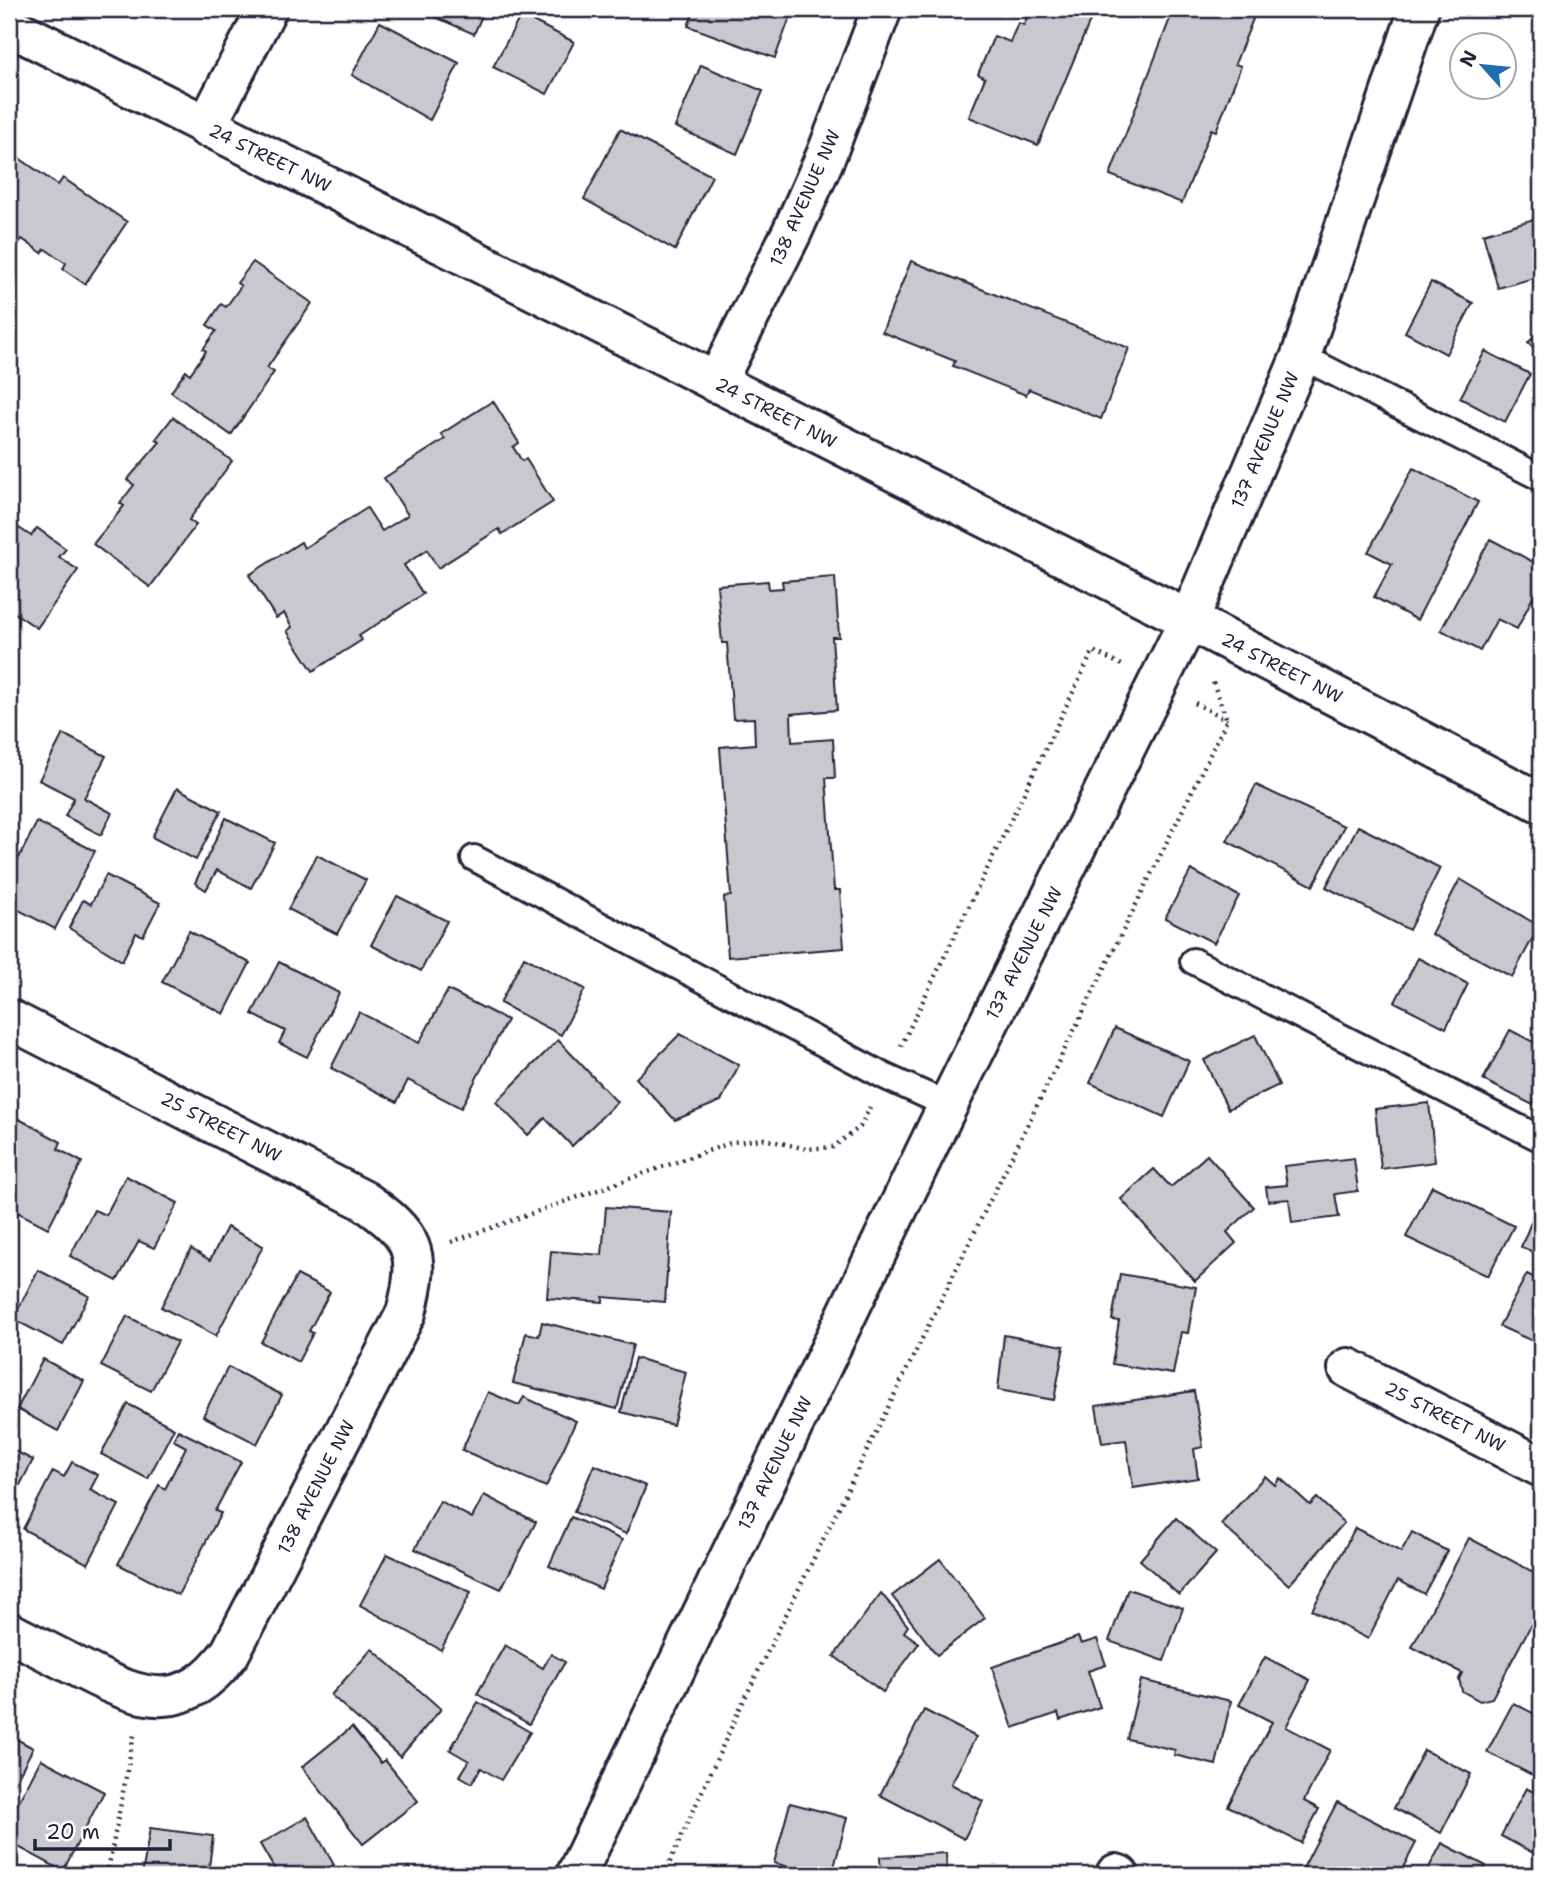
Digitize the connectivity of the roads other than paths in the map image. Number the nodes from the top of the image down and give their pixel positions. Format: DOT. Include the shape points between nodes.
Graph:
graph roads {
  1 [pos="267,9"];
  2 [pos="881,9"];
  3 [pos="1419,9"];
  4 [pos="9,26"];
  5 [pos="206,127"];
  6 [pos="1301,356"];
  7 [pos="716,383"];
  8 [pos="1541,478"];
  9 [pos="1189,620"];
  10 [pos="1541,803"];
  11 [pos="474,858"];
  12 [pos="1193,961"];
  13 [pos="9,1019"];
  14 [pos="948,1105"];
  15 [pos="1541,1139"];
  16 [pos="415,1256"];
  17 [pos="1348,1368"];
  18 [pos="1541,1467"];
  19 [pos="9,1632"];
  20 [pos="576,1875"];
  1 -- 5 [label="street"];
  2 -- 7 [label="street, 138 AVENUE NW" via="802,210"];
  3 -- 6 [label="street, 137 AVENUE NW"];
  4 -- 5 [label="street, 24 STREET NW"];
  5 -- 7 [label="street, 24 STREET NW"];
  6 -- 8 [label="lane"];
  6 -- 9 [label="street, 137 AVENUE NW"];
  7 -- 9 [label="street, 24 STREET NW"];
  9 -- 10 [label="street, 24 STREET NW"];
  9 -- 14 [label="street, 137 AVENUE NW"];
  11 -- 14 [label="lane" via="886,1077"];
  12 -- 15 [label="lane"];
  13 -- 16 [label="street, 25 STREET NW" via="363,1200 404,1234"];
  14 -- 20 [label="street, 137 AVENUE NW"];
  16 -- 19 [label="street, 138 AVENUE NW" via="407,1313 230,1653 214,1674 180,1695 142,1697"];
  17 -- 18 [label="street, 25 STREET NW"];
}
